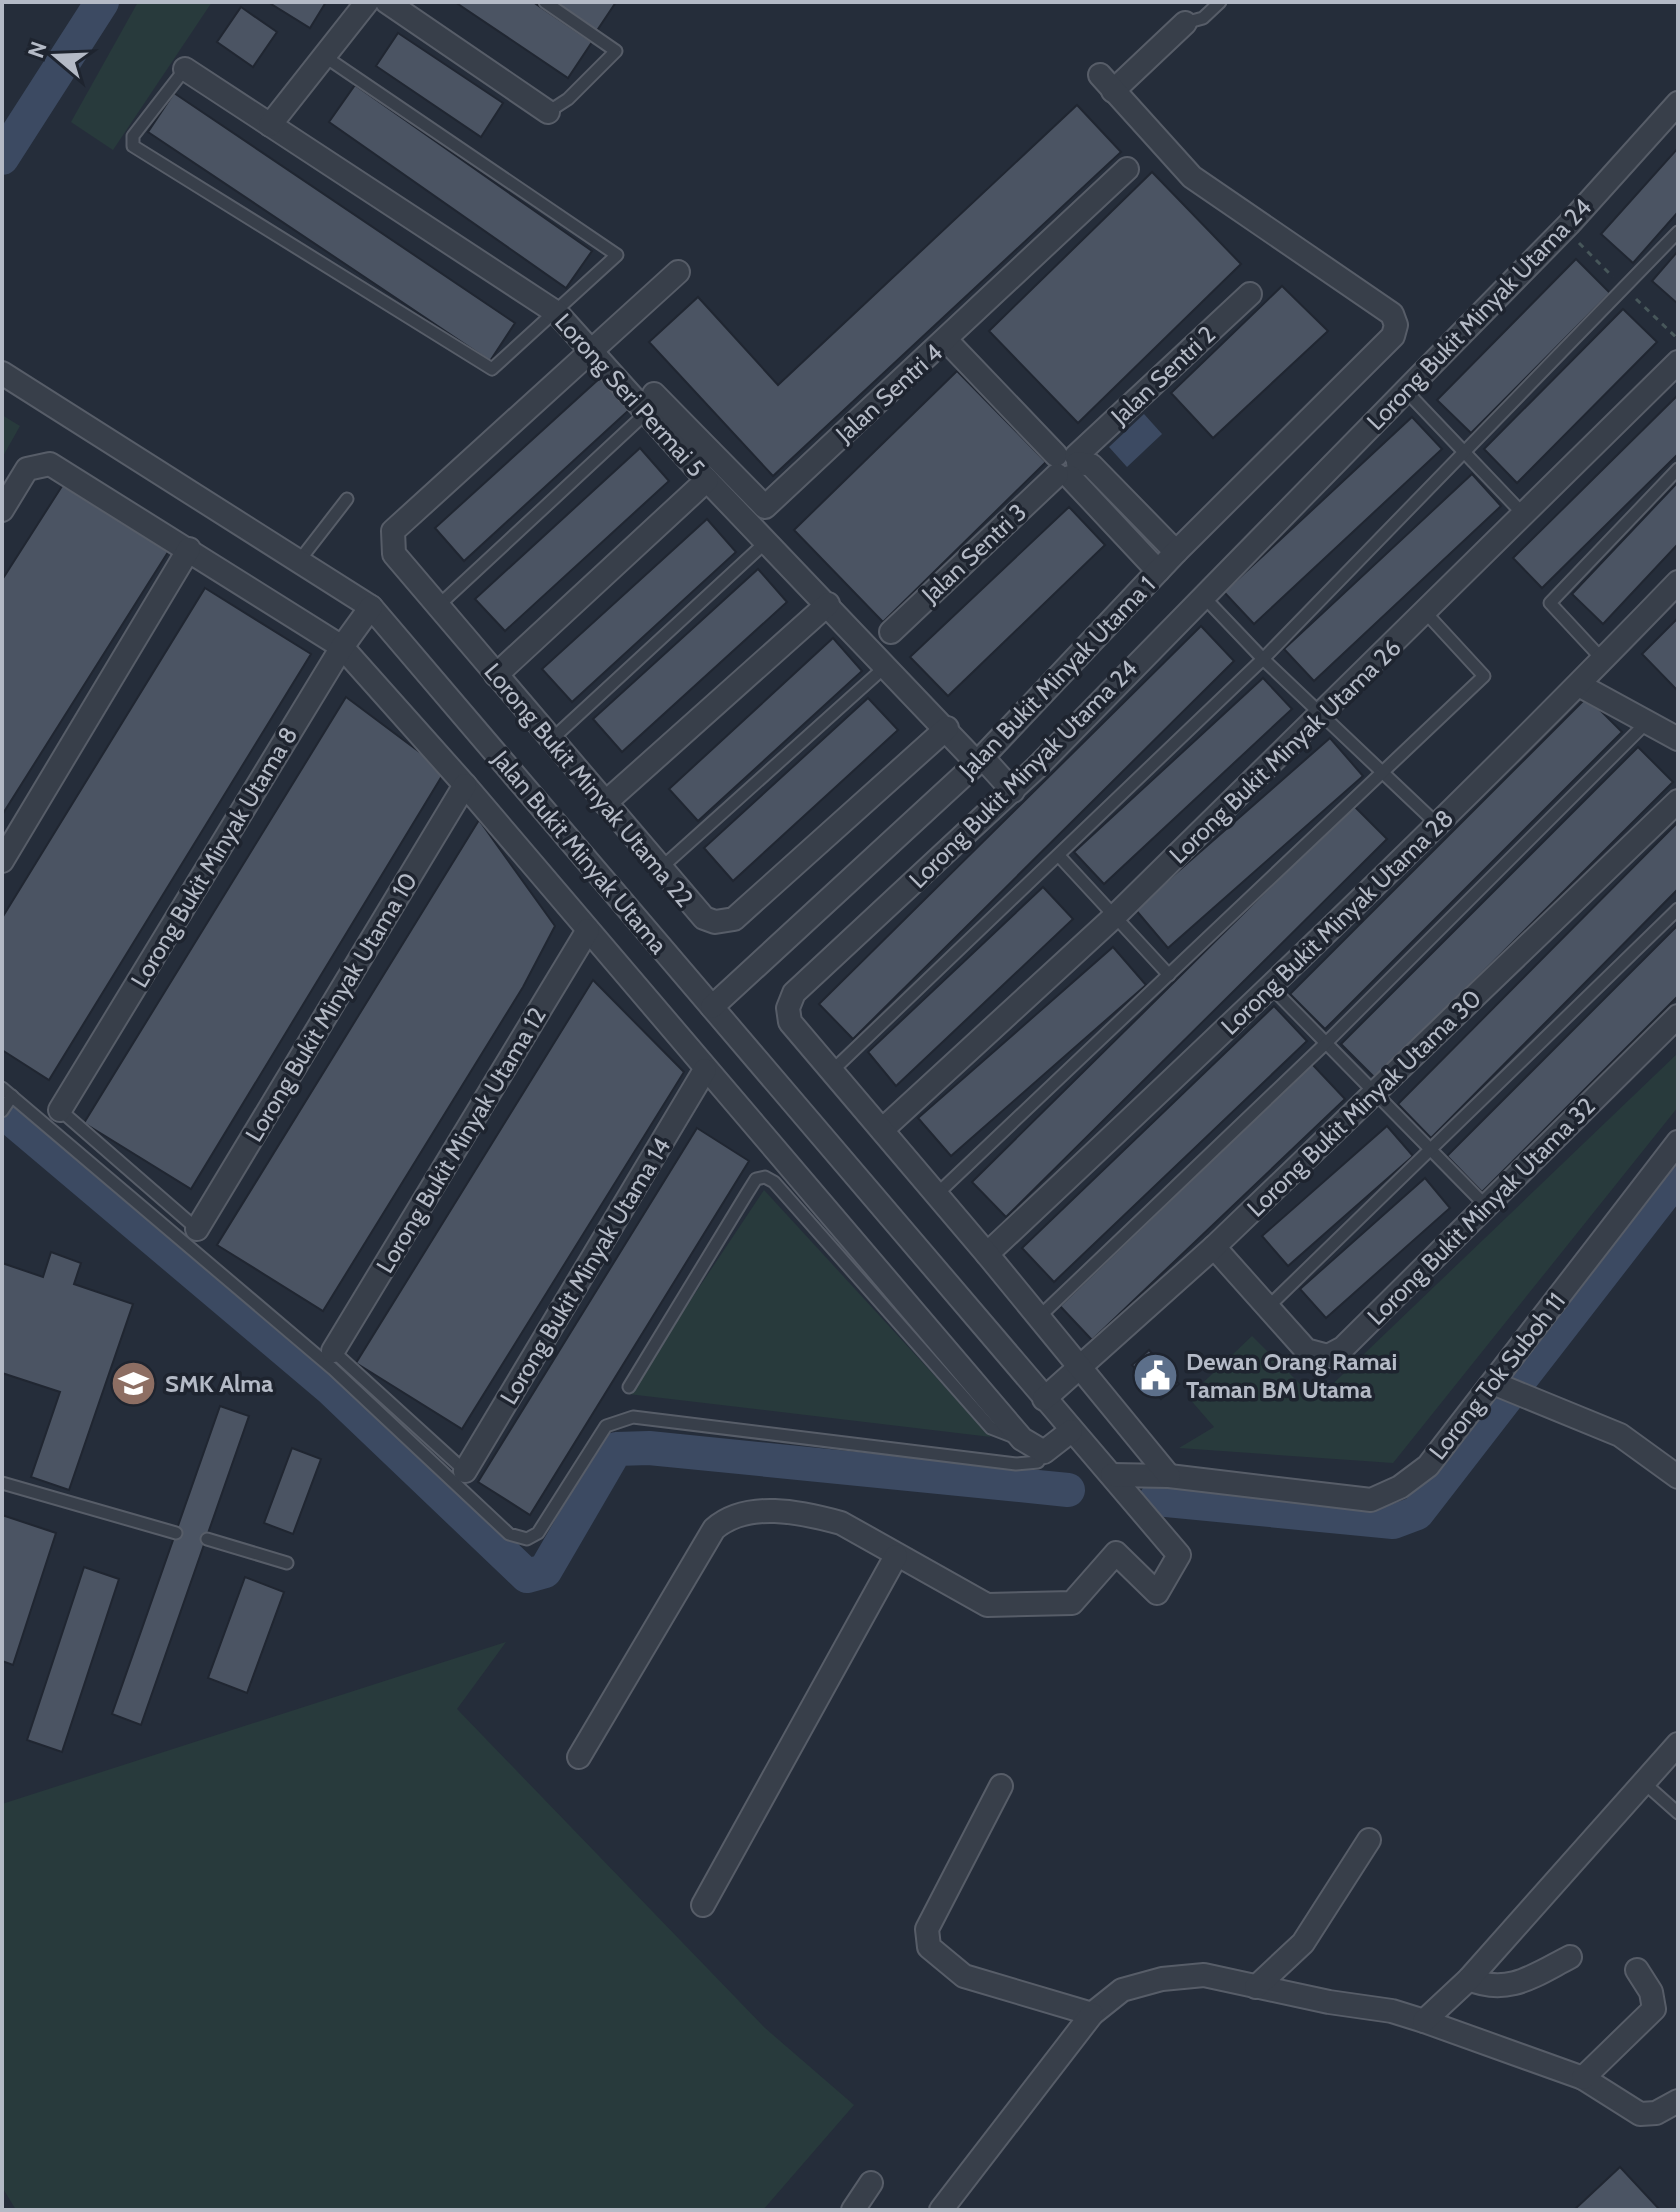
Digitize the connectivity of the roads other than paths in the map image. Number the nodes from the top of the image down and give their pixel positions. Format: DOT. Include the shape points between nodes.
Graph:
graph roads {
  1 [pos="367,2"];
  2 [pos="387,2"];
  3 [pos="545,2"];
  4 [pos="1220,2"];
  5 [pos="1185,23"];
  6 [pos="324,56"];
  7 [pos="185,69"];
  8 [pos="1678,103"];
  9 [pos="548,112"];
  10 [pos="270,125"];
  11 [pos="1127,169"];
  12 [pos="1678,232"];
  13 [pos="678,272"];
  14 [pos="1250,294"];
  15 [pos="557,313"];
  16 [pos="947,341"];
  17 [pos="593,352"];
  18 [pos="1678,362"];
  19 [pos="2,373"];
  20 [pos="1406,391"];
  21 [pos="650,404"];
  22 [pos="1466,453"];
  23 [pos="1067,465"];
  24 [pos="1678,469"];
  25 [pos="707,480"];
  26 [pos="347,499"];
  27 [pos="2,510"];
  28 [pos="1525,515"];
  29 [pos="767,541"];
  30 [pos="189,549"];
  31 [pos="1176,552"];
  32 [pos="299,561"];
  33 [pos="1158,571"];
  34 [pos="1678,582"];
  35 [pos="1202,595"];
  36 [pos="828,604"];
  37 [pos="438,606"];
  38 [pos="371,607"];
  39 [pos="1426,613"];
  40 [pos="891,632"];
  41 [pos="342,647"];
  42 [pos="1263,659"];
  43 [pos="1603,660"];
  44 [pos="887,665"];
  45 [pos="496,675"];
  46 [pos="1579,685"];
  47 [pos="1321,714"];
  48 [pos="1647,721"];
  49 [pos="947,728"];
  50 [pos="1678,739"];
  51 [pos="550,741"];
  52 [pos="977,763"];
  53 [pos="1382,771"];
  54 [pos="465,785"];
  55 [pos="1007,796"];
  56 [pos="1678,801"];
  57 [pos="605,803"];
  58 [pos="1438,825"];
  59 [pos="1060,857"];
  60 [pos="2,861"];
  61 [pos="660,869"];
  62 [pos="1678,909"];
  63 [pos="1115,916"];
  64 [pos="588,930"];
  65 [pos="1169,975"];
  66 [pos="1272,988"];
  67 [pos="712,1007"];
  68 [pos="1678,1016"];
  69 [pos="1325,1044"];
  70 [pos="705,1070"];
  71 [pos="832,1071"];
  72 [pos="2,1088"];
  73 [pos="1373,1094"];
  74 [pos="7,1104"];
  75 [pos="60,1110"];
  76 [pos="882,1130"];
  77 [pos="1678,1142"];
  78 [pos="1431,1152"];
  79 [pos="936,1195"];
  80 [pos="1485,1205"];
  81 [pos="197,1229"];
  82 [pos="1214,1247"];
  83 [pos="987,1254"];
  84 [pos="1268,1307"];
  85 [pos="1039,1317"];
  86 [pos="333,1351"];
  87 [pos="1079,1367"];
  88 [pos="629,1387"];
  89 [pos="1507,1388"];
  90 [pos="1044,1399"];
  91 [pos="1071,1431"];
  92 [pos="1022,1439"];
  93 [pos="1044,1452"];
  94 [pos="465,1471"];
  95 [pos="1112,1475"];
  96 [pos="1169,1476"];
  97 [pos="1678,1477"];
  98 [pos="2,1483"];
  99 [pos="176,1533"];
  100 [pos="207,1539"];
  101 [pos="896,1556"];
  102 [pos="287,1563"];
  103 [pos="1678,1744"];
  104 [pos="579,1757"];
  105 [pos="1643,1782"];
  106 [pos="1001,1786"];
  107 [pos="1678,1813"];
  108 [pos="1369,1840"];
  109 [pos="703,1905"];
  110 [pos="1570,1957"];
  111 [pos="1637,1970"];
  112 [pos="1469,1979"];
  113 [pos="1256,1987"];
  114 [pos="1092,2014"];
  115 [pos="1424,2021"];
  116 [pos="1583,2078"];
  117 [pos="1678,2101"];
  118 [pos="871,2183"];
  119 [pos="853,2210"];
  120 [pos="941,2210"];
  1 -- 6 [label="street"];
  2 -- 9 [label="street"];
  3 -- 9 [label="lane" via="616,51"];
  4 -- 5 [label="lane" via="1203,18"];
  5 -- 31 [label="street, Jalan Bukit Minyak Utama 1" via="1106,83 1192,177 1392,314 1396,325 1393,336"];
  6 -- 10 [label="street"];
  6 -- 15 [label="lane" via="617,255"];
  7 -- 10 [label="street, Lorong Seri Permai 5"];
  7 -- 15 [label="lane" via="133,136 133,146 492,369"];
  8 -- 20 [label="street, Lorong Bukit Minyak Utama 24"];
  10 -- 15 [label="street, Lorong Seri Permai 5"];
  11 -- 16 [label="street, Jalan Sentri 4"];
  12 -- 22 [label="lane"];
  13 -- 17 [label="street"];
  14 -- 23 [label="street, Jalan Sentri 2"];
  15 -- 17 [label="street, Lorong Seri Permai 5"];
  16 -- 21 [label="street, Jalan Sentri 4" via="765,507"];
  16 -- 23 [label="street"];
  17 -- 21 [label="street, Lorong Seri Permai 5"];
  17 -- 37 [label="street, Lorong Bukit Minyak Utama 22" via="393,531 394,554"];
  18 -- 28 [label="street, Lorong Bukit Minyak Utama 26"];
  19 -- 32 [label="street, Jalan Bukit Minyak Utama"];
  20 -- 22 [label="lane"];
  20 -- 35 [label="street, Lorong Bukit Minyak Utama 24"];
  21 -- 25 [label="street, Lorong Seri Permai 5"];
  21 -- 37 [label="lane"];
  22 -- 28 [label="lane"];
  22 -- 42 [label="lane"];
  23 -- 31 [label="street" via="1091,465"];
  23 -- 33 [label="street"];
  23 -- 40 [label="street, Jalan Sentri 3"];
  24 -- 43 [label="lane" via="1550,603"];
  25 -- 29 [label="street, Lorong Seri Permai 5"];
  25 -- 45 [label="street"];
  26 -- 32 [label="lane"];
  27 -- 30 [label="street, Jalan Bukit Minyak Utama" via="27,469 50,464"];
  28 -- 39 [label="street, Lorong Bukit Minyak Utama 26"];
  29 -- 36 [label="street, Lorong Seri Permai 5"];
  29 -- 51 [label="lane"];
  30 -- 41 [label="street, Jalan Bukit Minyak Utama"];
  30 -- 60 [label="street"];
  31 -- 33 [label="street, Jalan Bukit Minyak Utama 1"];
  32 -- 38 [label="street, Jalan Bukit Minyak Utama"];
  33 -- 52 [label="street, Jalan Bukit Minyak Utama 1"];
  34 -- 43 [label="street, Lorong Bukit Minyak Utama 28"];
  35 -- 42 [label="lane"];
  35 -- 55 [label="street, Lorong Bukit Minyak Utama 24"];
  36 -- 44 [label="street, Lorong Seri Permai 5"];
  36 -- 57 [label="street"];
  37 -- 45 [label="street, Lorong Bukit Minyak Utama 22"];
  38 -- 41 [label="street, Lorong Bukit Minyak Utama 8"];
  38 -- 67 [label="street, Jalan Bukit Minyak Utama"];
  39 -- 47 [label="street, Lorong Bukit Minyak Utama 26"];
  39 -- 53 [label="lane" via="1484,676"];
  41 -- 54 [label="street, Jalan Bukit Minyak Utama"];
  41 -- 75 [label="street, Lorong Bukit Minyak Utama 8"];
  42 -- 47 [label="lane"];
  42 -- 59 [label="lane"];
  43 -- 46 [label="street, Lorong Bukit Minyak Utama 28"];
  44 -- 49 [label="street, Lorong Seri Permai 5"];
  44 -- 61 [label="lane"];
  45 -- 51 [label="street, Lorong Bukit Minyak Utama 22"];
  46 -- 48 [label="street"];
  46 -- 58 [label="street, Lorong Bukit Minyak Utama 28"];
  47 -- 53 [label="lane"];
  47 -- 63 [label="street, Lorong Bukit Minyak Utama 26"];
  48 -- 50 [label="street"];
  48 -- 69 [label="lane"];
  49 -- 52 [label="street, Lorong Seri Permai 5"];
  49 -- 61 [label="street, Lorong Bukit Minyak Utama 22" via="734,919 704,918"];
  51 -- 57 [label="street, Lorong Bukit Minyak Utama 22"];
  52 -- 55 [label="street, Lorong Seri Permai 5"];
  52 -- 67 [label="street, Jalan Bukit Minyak Utama 1"];
  53 -- 58 [label="lane"];
  53 -- 65 [label="lane"];
  54 -- 64 [label="street, Jalan Bukit Minyak Utama"];
  54 -- 81 [label="street, Lorong Bukit Minyak Utama 10"];
  55 -- 71 [label="street, Lorong Bukit Minyak Utama 24" via="794,993 790,1022"];
  56 -- 73 [label="street, Lorong Bukit Minyak Utama 30"];
  57 -- 61 [label="street, Lorong Bukit Minyak Utama 22"];
  58 -- 66 [label="street, Lorong Bukit Minyak Utama 28"];
  59 -- 63 [label="lane"];
  59 -- 71 [label="lane"];
  62 -- 78 [label="lane"];
  63 -- 65 [label="lane"];
  63 -- 76 [label="street, Lorong Bukit Minyak Utama 26"];
  64 -- 70 [label="street, Jalan Bukit Minyak Utama"];
  64 -- 86 [label="street, Lorong Bukit Minyak Utama 12"];
  65 -- 79 [label="lane"];
  66 -- 69 [label="lane"];
  66 -- 83 [label="street, Lorong Bukit Minyak Utama 28"];
  67 -- 90 [label="street, Jalan Bukit Minyak Utama"];
  68 -- 80 [label="street, Lorong Bukit Minyak Utama 32"];
  69 -- 73 [label="lane"];
  69 -- 85 [label="lane"];
  70 -- 92 [label="street, Jalan Bukit Minyak Utama"];
  70 -- 94 [label="street, Lorong Bukit Minyak Utama 14"];
  71 -- 76 [label="street, Lorong Bukit Minyak Utama 24"];
  72 -- 74 [label="lane"];
  73 -- 78 [label="lane"];
  73 -- 82 [label="street, Lorong Bukit Minyak Utama 30"];
  74 -- 93 [label="lane" via="333,1369 509,1534 527,1539 538,1533 606,1426 633,1417 1016,1464 1038,1462"];
  75 -- 81 [label="lane"];
  76 -- 79 [label="street, Lorong Bukit Minyak Utama 24"];
  77 -- 89 [label="street, Lorong Tok Suboh 11"];
  78 -- 80 [label="lane"];
  78 -- 84 [label="lane"];
  79 -- 83 [label="street, Lorong Bukit Minyak Utama 24"];
  80 -- 84 [label="street, Lorong Bukit Minyak Utama 32" via="1343,1348 1328,1356 1306,1350"];
  82 -- 84 [label="street, Lorong Bukit Minyak Utama 32"];
  82 -- 87 [label="street, Lorong Bukit Minyak Utama 30"];
  83 -- 85 [label="street, Lorong Bukit Minyak Utama 24"];
  85 -- 87 [label="street, Lorong Bukit Minyak Utama 24"];
  86 -- 94 [label="lane"];
  87 -- 90 [label="street, Lorong Bukit Minyak Utama 30"];
  87 -- 96 [label="street, Lorong Bukit Minyak Utama 24"];
  88 -- 92 [label="lane" via="756,1179 765,1177 991,1428"];
  89 -- 96 [label="street, Lorong Tok Suboh 11" via="1428,1466 1371,1500"];
  89 -- 97 [label="street" via="1620,1435"];
  90 -- 91 [label="street, Jalan Bukit Minyak Utama"];
  91 -- 93 [label="street"];
  91 -- 95 [label="street, Jalan Bukit Minyak Utama"];
  92 -- 93 [label="street, Jalan Bukit Minyak Utama"];
  95 -- 96 [label="street, Lorong Tok Suboh 11"];
  95 -- 101 [label="street, Jalan Bukit Minyak Utama" via="1179,1555 1157,1593 1116,1553 1072,1603 987,1605"];
  98 -- 99 [label="lane"];
  100 -- 102 [label="lane"];
  101 -- 104 [label="street" via="841,1523 814,1516 750,1511 729,1516 714,1529"];
  101 -- 109 [label="street"];
  103 -- 105 [label="street"];
  105 -- 107 [label="lane"];
  105 -- 112 [label="street"];
  106 -- 114 [label="street" via="927,1929 929,1947 964,1976"];
  108 -- 113 [label="street" via="1303,1943"];
  110 -- 112 [label="street" via="1513,1986"];
  111 -- 116 [label="street" via="1651,1992 1654,2009"];
  112 -- 115 [label="street"];
  113 -- 114 [label="street" via="1204,1975 1162,1979 1122,1990"];
  113 -- 115 [label="street"];
  114 -- 120 [label="street"];
  115 -- 116 [label="street"];
  116 -- 117 [label="street" via="1640,2114 1656,2113"];
  118 -- 119 [label="street"];
}
